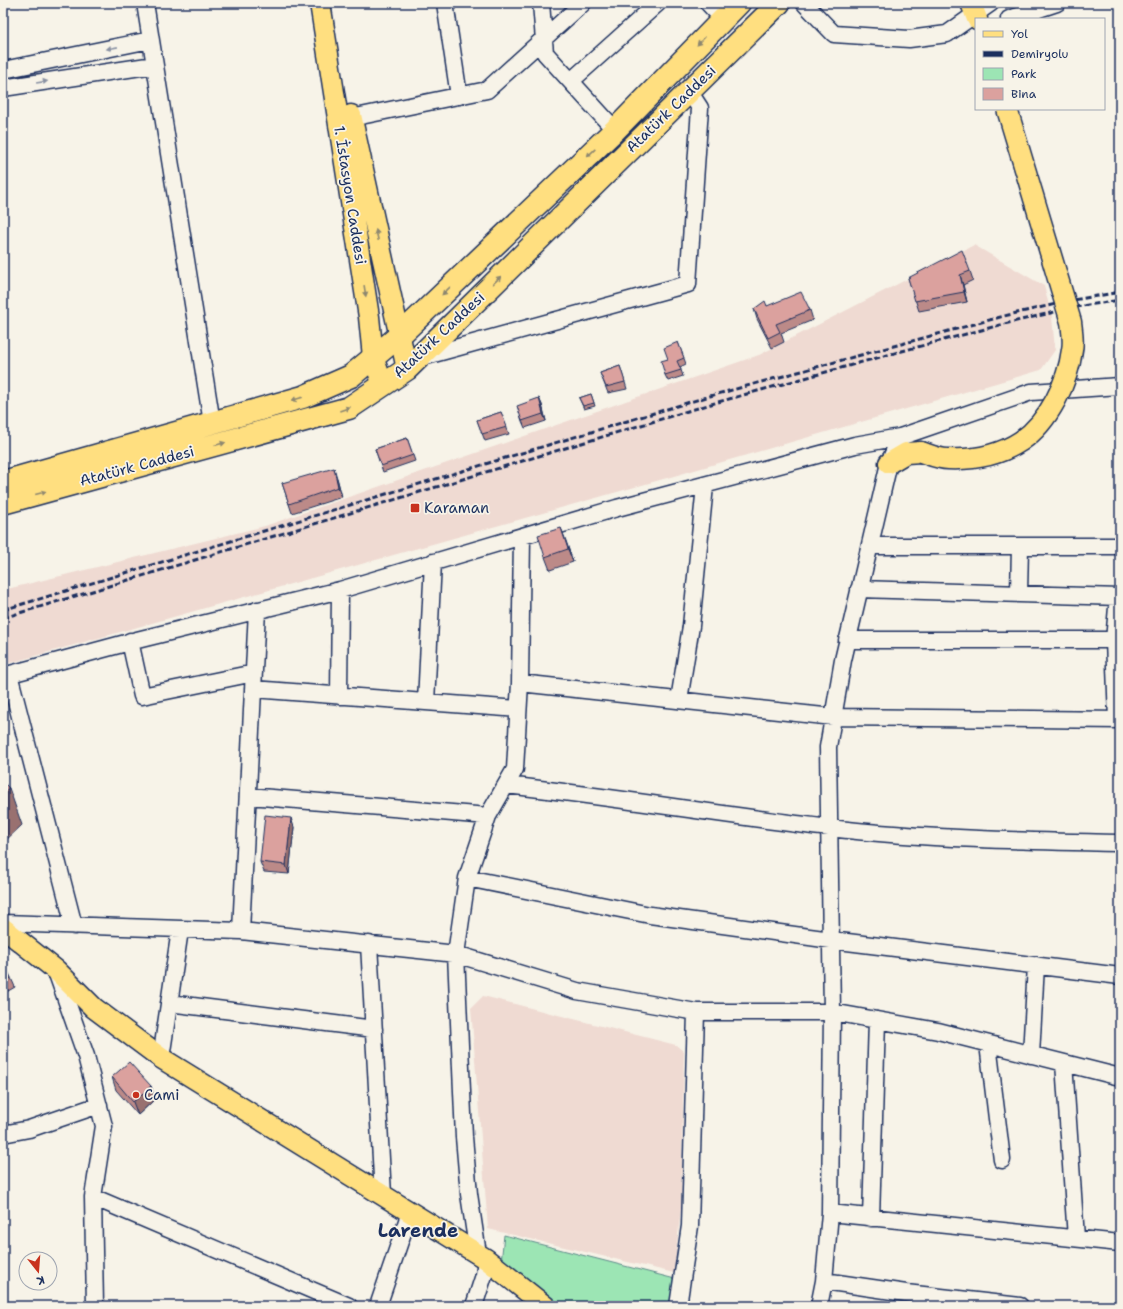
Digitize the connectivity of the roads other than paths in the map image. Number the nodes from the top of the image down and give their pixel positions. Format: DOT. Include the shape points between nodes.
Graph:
graph roads {
  1 [pos="145,3"];
  2 [pos="320,3"];
  3 [pos="333,3"];
  4 [pos="445,3"];
  5 [pos="541,3"];
  6 [pos="582,3"];
  7 [pos="658,3"];
  8 [pos="708,3"];
  9 [pos="739,3"];
  10 [pos="779,3"];
  11 [pos="1057,3"];
  12 [pos="805,4"];
  13 [pos="978,10"];
  14 [pos="1012,18"];
  15 [pos="723,19"];
  16 [pos="150,40"];
  17 [pos="543,41"];
  18 [pos="154,65"];
  19 [pos="3,70"];
  20 [pos="571,81"];
  21 [pos="3,88"];
  22 [pos="689,91"];
  23 [pos="459,96"];
  24 [pos="1007,110"];
  25 [pos="351,118"];
  26 [pos="614,130"];
  27 [pos="399,336"];
  28 [pos="373,357"];
  29 [pos="412,364"];
  30 [pos="383,385"];
  31 [pos="1120,386"];
  32 [pos="212,423"];
  33 [pos="900,437"];
  34 [pos="889,463"];
  35 [pos="3,482"];
  36 [pos="705,486"];
  37 [pos="3,503"];
  38 [pos="522,537"];
  39 [pos="870,546"];
  40 [pos="1020,546"];
  41 [pos="1120,546"];
  42 [pos="433,562"];
  43 [pos="340,590"];
  44 [pos="859,590"];
  45 [pos="1019,594"];
  46 [pos="1119,597"];
  47 [pos="257,610"];
  48 [pos="847,640"];
  49 [pos="1117,640"];
  50 [pos="130,641"];
  51 [pos="6,675"];
  52 [pos="253,681"];
  53 [pos="520,683"];
  54 [pos="339,696"];
  55 [pos="679,700"];
  56 [pos="426,702"];
  57 [pos="518,709"];
  58 [pos="833,717"];
  59 [pos="1119,720"];
  60 [pos="506,785"];
  61 [pos="248,796"];
  62 [pos="488,816"];
  63 [pos="829,828"];
  64 [pos="1120,843"];
  65 [pos="467,878"];
  66 [pos="3,923"];
  67 [pos="74,926"];
  68 [pos="3,928"];
  69 [pos="180,930"];
  70 [pos="241,931"];
  71 [pos="831,940"];
  72 [pos="369,944"];
  73 [pos="456,954"];
  74 [pos="1036,965"];
  75 [pos="56,970"];
  76 [pos="1120,976"];
  77 [pos="169,1003"];
  78 [pos="696,1012"];
  79 [pos="832,1012"];
  80 [pos="877,1020"];
  81 [pos="374,1029"];
  82 [pos="988,1044"];
  83 [pos="1031,1055"];
  84 [pos="161,1058"];
  85 [pos="1064,1063"];
  86 [pos="1120,1077"];
  87 [pos="99,1105"];
  88 [pos="3,1134"];
  89 [pos="1002,1160"];
  90 [pos="383,1196"];
  91 [pos="93,1197"];
  92 [pos="410,1212"];
  93 [pos="830,1213"];
  94 [pos="871,1218"];
  95 [pos="1076,1238"];
  96 [pos="1120,1243"];
  97 [pos="482,1257"];
  98 [pos="824,1281"];
  99 [pos="906,1300"];
  100 [pos="95,1306"];
  101 [pos="349,1306"];
  102 [pos="378,1306"];
  103 [pos="474,1306"];
  104 [pos="545,1306"];
  105 [pos="678,1306"];
  106 [pos="819,1306"];
  107 [pos="1020,1306"];
  1 -- 16 [label="street"];
  2 -- 28 [label="main road, 1. İstasyon Caddesi, one-way" via="370,318"];
  3 -- 25 [label="main road, 1. İstasyon Caddesi"];
  4 -- 23 [label="street"];
  5 -- 17 [label="street"];
  6 -- 17 [label="street"];
  7 -- 20 [label="street"];
  8 -- 15 [label="street"];
  9 -- 15 [label="highway, Atatürk Caddesi"];
  10 -- 22 [label="highway, Atatürk Caddesi"];
  11 -- 14 [label="street"];
  12 -- 13 [label="street" via="834,34 909,39 946,34"];
  15 -- 26 [label="highway, Atatürk Caddesi, one-way"];
  16 -- 18 [label="street"];
  16 -- 19 [label="street, one-way"];
  17 -- 20 [label="street" via="545,53"];
  17 -- 23 [label="street" via="487,90"];
  21 -- 18 [label="street, one-way"];
  18 -- 32 [label="street"];
  20 -- 26 [label="street"];
  29 -- 22 [label="highway, Atatürk Caddesi, one-way"];
  22 -- 29 [label="street" via="700,108 688,284"];
  23 -- 25 [label="street"];
  24 -- 34 [label="main road, bridge" via="1071,322 1073,349 1067,374 1044,419 1021,441 987,456 947,459 922,452 906,453"];
  27 -- 25 [label="main road, 1. İstasyon Caddesi, one-way"];
  26 -- 27 [label="highway, Atatürk Caddesi, one-way"];
  27 -- 28 [label="highway, Atatürk Caddesi"];
  27 -- 29 [label="main road, 1. İstasyon Caddesi"];
  28 -- 30 [label="main road, 1. İstasyon Caddesi"];
  28 -- 32 [label="highway, Atatürk Caddesi, one-way" via="351,376 303,397"];
  29 -- 30 [label="highway, Atatürk Caddesi"];
  37 -- 30 [label="highway, Atatürk Caddesi, one-way" via="349,408"];
  31 -- 33 [label="street" via="1031,392"];
  32 -- 35 [label="highway, Atatürk Caddesi"];
  33 -- 34 [label="street"];
  33 -- 36 [label="street" via="855,445"];
  34 -- 39 [label="street"];
  36 -- 38 [label="street" via="617,508"];
  36 -- 55 [label="street" via="691,626"];
  38 -- 42 [label="street"];
  38 -- 53 [label="street"];
  39 -- 40 [label="street"];
  39 -- 44 [label="street"];
  40 -- 41 [label="street"];
  40 -- 45 [label="street"];
  42 -- 43 [label="street"];
  42 -- 56 [label="street"];
  43 -- 47 [label="street"];
  43 -- 54 [label="street"];
  44 -- 45 [label="street"];
  44 -- 48 [label="street"];
  45 -- 46 [label="street"];
  46 -- 49 [label="street"];
  47 -- 50 [label="street"];
  47 -- 52 [label="street"];
  48 -- 49 [label="street"];
  48 -- 58 [label="street"];
  49 -- 59 [label="street"];
  50 -- 51 [label="street"];
  50 -- 52 [label="street" via="142,696"];
  51 -- 67 [label="street"];
  52 -- 54 [label="street"];
  52 -- 61 [label="street"];
  53 -- 55 [label="street"];
  53 -- 57 [label="street"];
  54 -- 56 [label="street"];
  55 -- 58 [label="street"];
  56 -- 57 [label="street"];
  57 -- 60 [label="street" via="515,769"];
  58 -- 59 [label="street"];
  58 -- 63 [label="street" via="828,747"];
  60 -- 62 [label="street"];
  60 -- 63 [label="street" via="574,792"];
  61 -- 62 [label="street"];
  61 -- 70 [label="street"];
  62 -- 65 [label="street"];
  63 -- 64 [label="street" via="1000,841"];
  63 -- 71 [label="street"];
  65 -- 71 [label="street" via="650,915"];
  65 -- 73 [label="street"];
  66 -- 67 [label="street"];
  67 -- 69 [label="street"];
  68 -- 75 [label="main road"];
  69 -- 70 [label="street"];
  69 -- 77 [label="street"];
  70 -- 72 [label="street"];
  71 -- 74 [label="street"];
  71 -- 79 [label="street"];
  72 -- 73 [label="street"];
  72 -- 81 [label="street"];
  73 -- 78 [label="street" via="577,991"];
  73 -- 97 [label="street" via="464,1137 469,1194"];
  74 -- 76 [label="street"];
  74 -- 83 [label="street"];
  75 -- 84 [label="main road" via="94,1008"];
  75 -- 87 [label="street" via="86,1056"];
  77 -- 81 [label="street"];
  77 -- 84 [label="street"];
  78 -- 79 [label="street"];
  78 -- 105 [label="street" via="690,1226"];
  79 -- 80 [label="street"];
  79 -- 93 [label="street"];
  80 -- 82 [label="street" via="938,1031"];
  80 -- 94 [label="street"];
  81 -- 90 [label="street"];
  82 -- 83 [label="street"];
  82 -- 89 [label="street"];
  83 -- 85 [label="street"];
  84 -- 90 [label="main road"];
  85 -- 86 [label="street"];
  85 -- 95 [label="street"];
  87 -- 88 [label="street" via="29,1129"];
  87 -- 91 [label="street" via="104,1126"];
  90 -- 92 [label="main road"];
  91 -- 100 [label="street"];
  91 -- 101 [label="street"];
  92 -- 97 [label="main road"];
  92 -- 102 [label="street"];
  93 -- 94 [label="street"];
  93 -- 98 [label="street"];
  94 -- 95 [label="street"];
  95 -- 96 [label="street"];
  97 -- 103 [label="street" via="484,1275"];
  97 -- 104 [label="main road"];
  98 -- 99 [label="street"];
  98 -- 106 [label="street"];
  99 -- 107 [label="street"];
}
